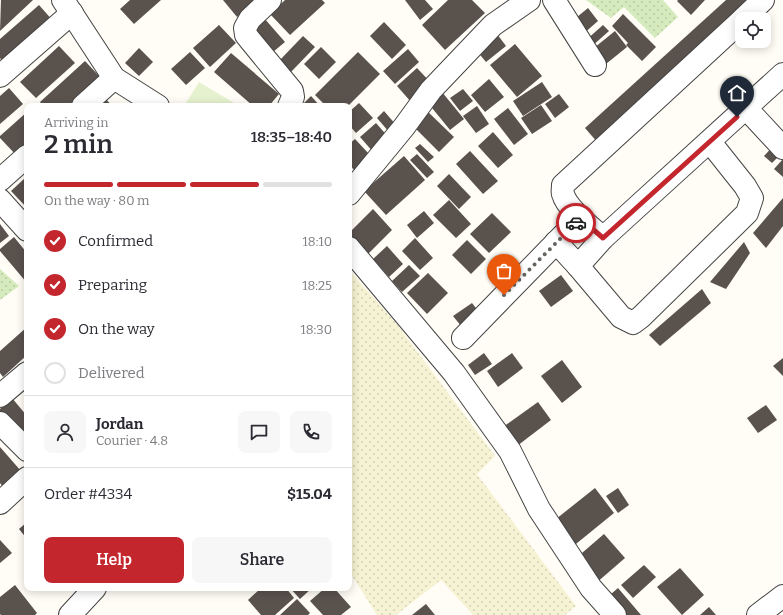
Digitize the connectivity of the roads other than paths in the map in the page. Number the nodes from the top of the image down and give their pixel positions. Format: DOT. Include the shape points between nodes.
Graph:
graph roads {
  1 [pos="270,0"];
  2 [pos="529,0"];
  3 [pos="554,0"];
  4 [pos="763,0"];
  5 [pos="68,7"];
  6 [pos="750,12"];
  7 [pos="735,25"];
  8 [pos="595,65"];
  9 [pos="783,74"];
  10 [pos="0,76"];
  11 [pos="114,78"];
  12 [pos="86,103"];
  13 [pos="153,103"];
  14 [pos="290,103"];
  15 [pos="746,108"];
  16 [pos="710,142"];
  17 [pos="783,148"];
  18 [pos="24,159"];
  19 [pos="0,180"];
  20 [pos="352,190"];
  21 [pos="0,200"];
  22 [pos="580,218"];
  23 [pos="24,227"];
  24 [pos="603,238"];
  25 [pos="556,242"];
  26 [pos="352,252"];
  27 [pos="578,266"];
  28 [pos="463,338"];
  29 [pos="24,376"];
  30 [pos="0,396"];
  31 [pos="0,422"];
  32 [pos="24,447"];
  33 [pos="24,481"];
  34 [pos="0,502"];
  35 [pos="92,591"];
  36 [pos="783,596"];
  37 [pos="70,615"];
  38 [pos="615,615"];
  39 [pos="758,615"];
  1 -- 14 [label="street" via="250,19 245,28 246,34 292,91 293,97"];
  2 -- 20 [label="street" via="493,25 431,90"];
  3 -- 8 [label="street"];
  4 -- 6 [label="street"];
  5 -- 10 [label="street"];
  5 -- 11 [label="street"];
  7 -- 22 [label="street" via="563,185 562,193"];
  9 -- 15 [label="street"];
  11 -- 12 [label="street"];
  11 -- 13 [label="street"];
  15 -- 16 [label="street"];
  15 -- 17 [label="street"];
  16 -- 24 [label="street"];
  16 -- 27 [label="street" via="752,198 747,213 641,317 633,323 621,317"];
  18 -- 19 [label="street"];
  21 -- 23 [label="street"];
  22 -- 24 [label="street"];
  22 -- 25 [label="street"];
  24 -- 27 [label="street"];
  25 -- 27 [label="street"];
  25 -- 28 [label="street"];
  26 -- 38 [label="street" via="454,373 510,451 539,509 591,588"];
  29 -- 30 [label="street"];
  31 -- 32 [label="street"];
  33 -- 34 [label="street"];
  35 -- 37 [label="street"];
  36 -- 39 [label="street"];
}
